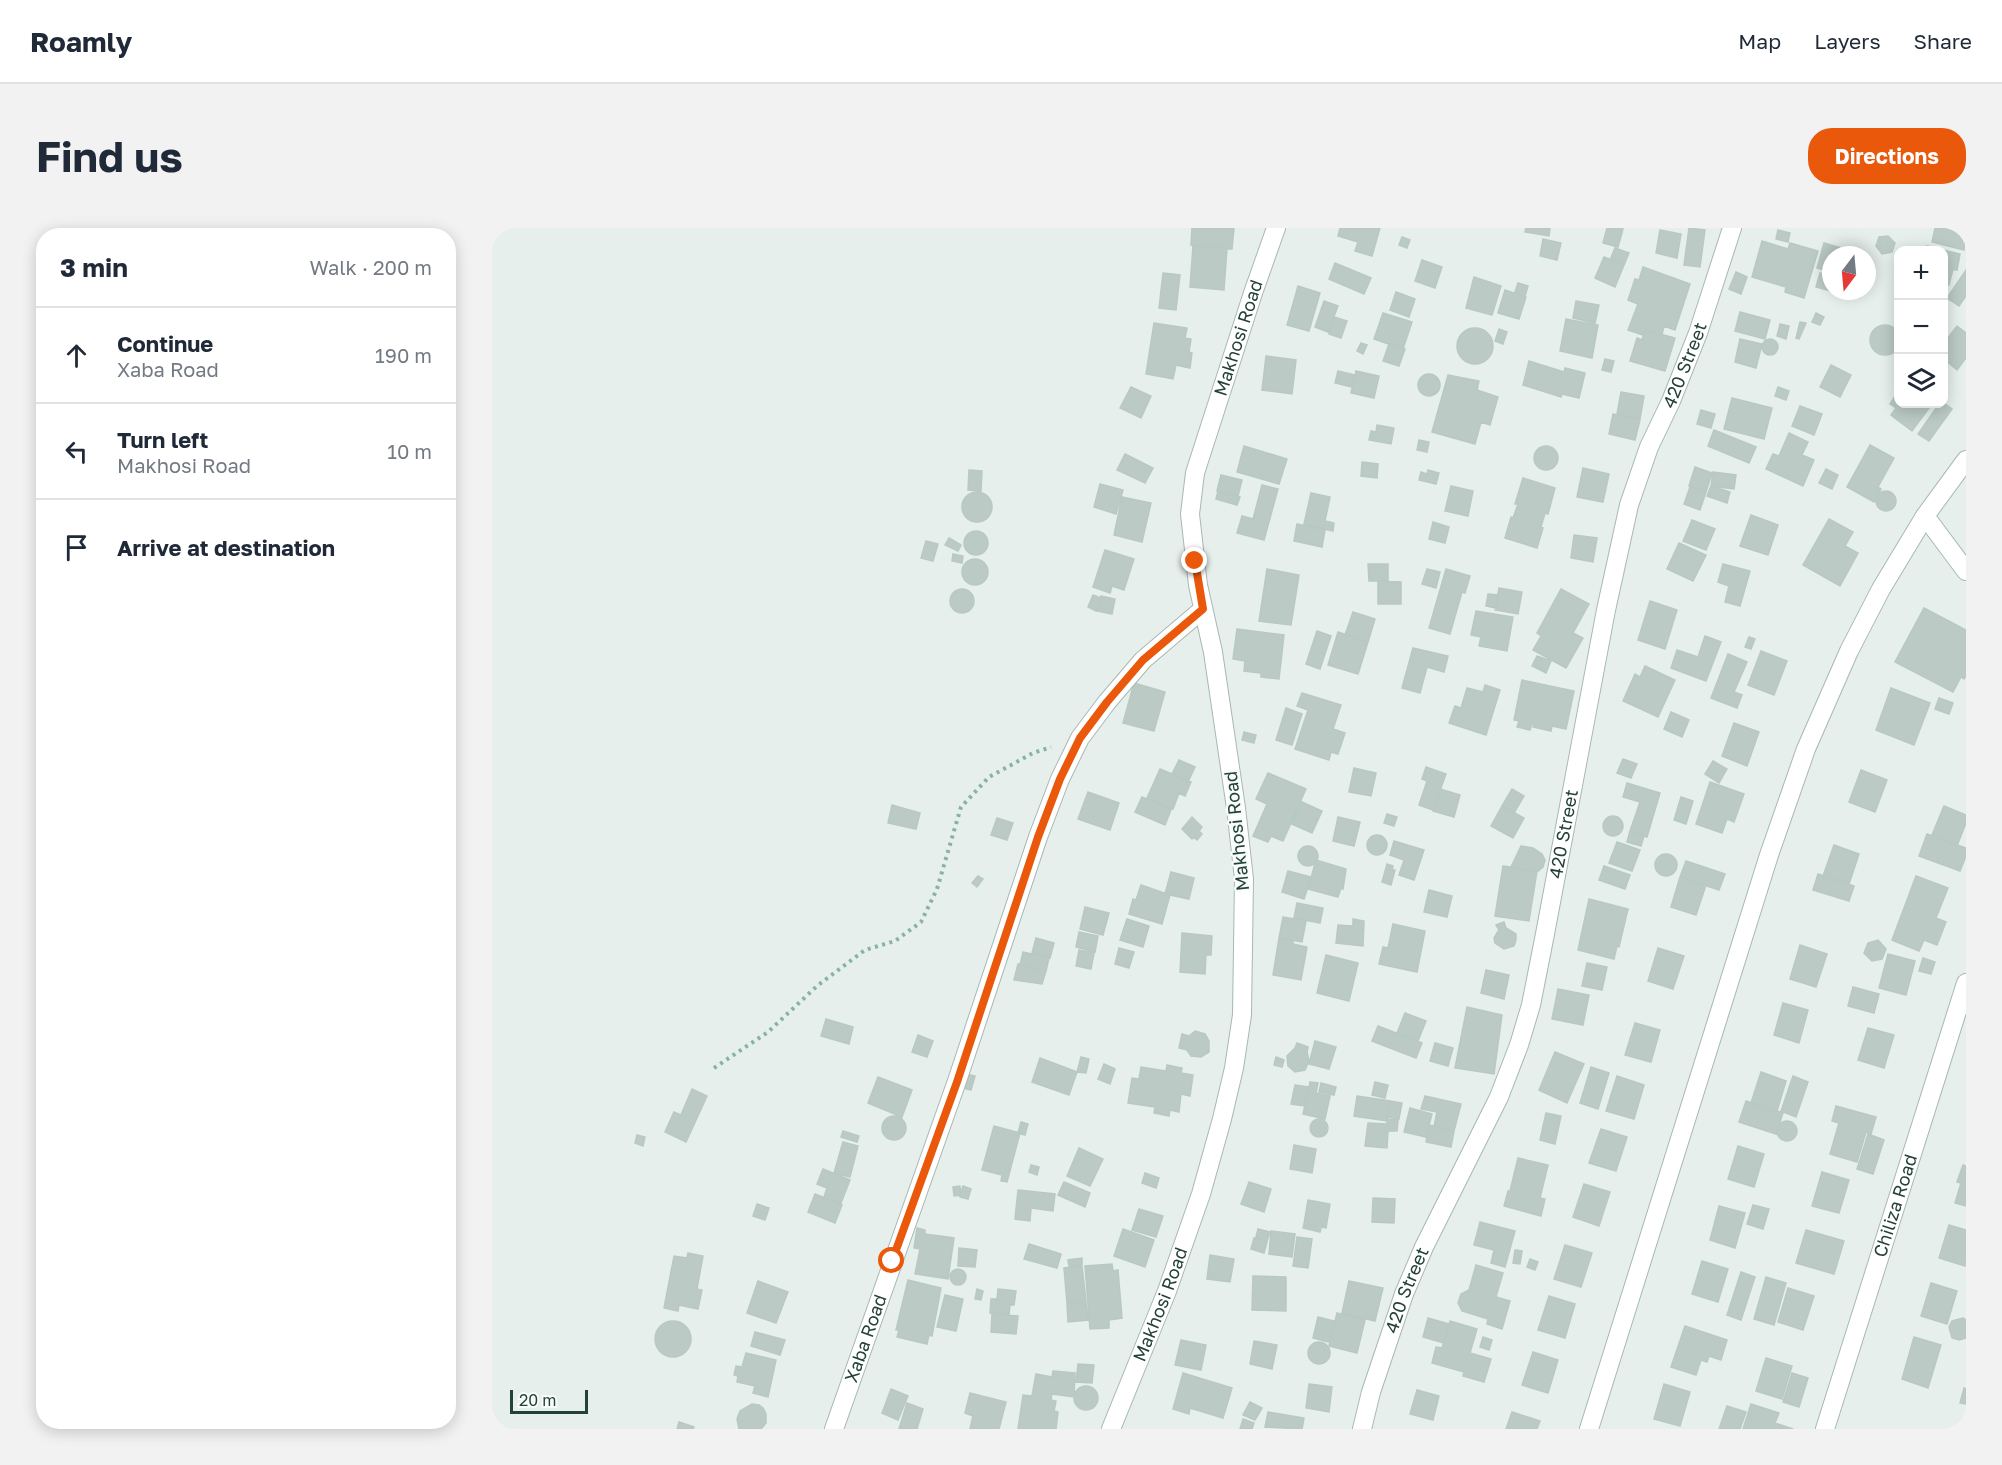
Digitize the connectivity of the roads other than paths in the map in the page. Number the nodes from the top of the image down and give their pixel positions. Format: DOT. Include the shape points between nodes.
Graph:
graph roads {
  1 [pos="1276,228"];
  2 [pos="1732,228"];
  3 [pos="1966,460"];
  4 [pos="1925,516"];
  5 [pos="1966,571"];
  6 [pos="1203,609"];
  7 [pos="1966,983"];
  8 [pos="1831,1426"];
  9 [pos="834,1429"];
  10 [pos="1111,1429"];
  11 [pos="1362,1429"];
  12 [pos="1589,1429"];
  1 -- 6 [label="street, Makhosi Road" via="1195,473 1190,514"];
  2 -- 11 [label="street, 420 Street" via="1698,333 1649,447 1629,505 1520,1045 1404,1294"];
  3 -- 4 [label="street"];
  4 -- 5 [label="street"];
  4 -- 12 [label="street" via="1849,651 1806,749 1768,855"];
  6 -- 9 [label="street, Xaba Road" via="1143,660 1107,702 1080,738 1060,779"];
  6 -- 10 [label="street, Makhosi Road" via="1213,652 1244,879 1242,1015 1234,1068 1201,1194"];
  7 -- 8 [label="street, Chiliza Road"];
}
